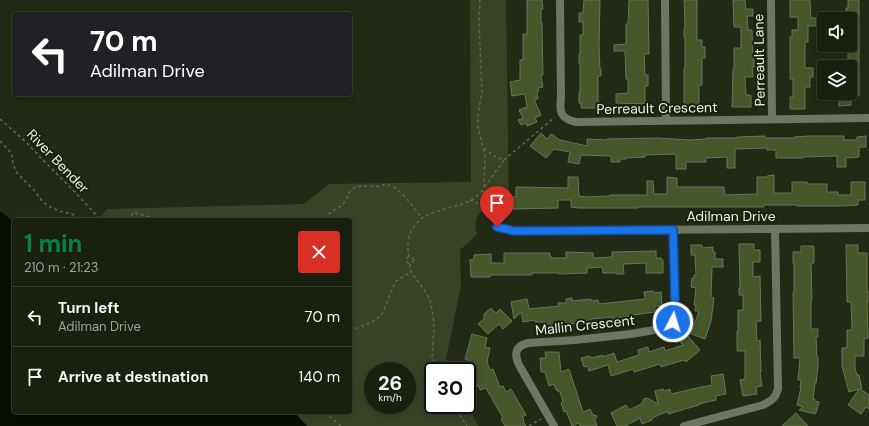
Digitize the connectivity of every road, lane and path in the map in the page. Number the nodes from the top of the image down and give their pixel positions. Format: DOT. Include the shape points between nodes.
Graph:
graph roads {
  1 [pos="480,0"];
  2 [pos="560,0"];
  3 [pos="665,0"];
  4 [pos="771,0"];
  5 [pos="0,118"];
  6 [pos="869,118"];
  7 [pos="772,119"];
  8 [pos="551,120"];
  9 [pos="666,120"];
  10 [pos="0,141"];
  11 [pos="484,148"];
  12 [pos="504,160"];
  13 [pos="484,186"];
  14 [pos="483,190"];
  15 [pos="470,200"];
  16 [pos="486,210"];
  17 [pos="79,218"];
  18 [pos="99,218"];
  19 [pos="128,218"];
  20 [pos="153,218"];
  21 [pos="326,218"];
  22 [pos="422,218"];
  23 [pos="497,227"];
  24 [pos="869,228"];
  25 [pos="775,229"];
  26 [pos="673,230"];
  27 [pos="409,257"];
  28 [pos="410,264"];
  29 [pos="411,272"];
  30 [pos="352,330"];
  31 [pos="434,362"];
  32 [pos="327,414"];
  33 [pos="459,414"];
  34 [pos="541,420"];
  35 [pos="341,426"];
  36 [pos="467,426"];
  37 [pos="529,426"];
  38 [pos="554,426"];
  39 [pos="684,426"];
  1 -- 11 [label="path" via="482,92 478,128"];
  2 -- 9 [label="street, Perreault Crescent" via="560,107 565,118 576,122"];
  3 -- 9 [label="street"];
  4 -- 7 [label="street, Perreault Lane"];
  5 -- 18 [label="path, River Bender"];
  6 -- 7 [label="street, Perreault Crescent"];
  7 -- 9 [label="street, Perreault Crescent"];
  8 -- 12 [label="path"];
  10 -- 17 [label="path" via="12,154 17,173 42,201 48,206"];
  11 -- 12 [label="path"];
  11 -- 13 [label="path"];
  12 -- 13 [label="path"];
  13 -- 14 [label="path"];
  14 -- 15 [label="path"];
  14 -- 16 [label="path"];
  15 -- 16 [label="path"];
  15 -- 22 [label="path"];
  16 -- 23 [label="path"];
  19 -- 20 [label="path" via="134,212"];
  21 -- 22 [label="path" via="344,203 354,188 384,184 400,192"];
  22 -- 27 [label="path" via="411,231 407,243"];
  23 -- 26 [label="street, Adilman Drive" via="514,231"];
  24 -- 25 [label="street, Adilman Drive"];
  25 -- 26 [label="street, Adilman Drive"];
  25 -- 39 [label="street" via="778,389 776,396 763,405"];
  26 -- 38 [label="street, Mallin Crescent" via="673,322 654,330 631,334 528,343 519,347 519,365"];
  27 -- 28 [label="path" via="407,261"];
  27 -- 28 [label="path" via="414,259"];
  28 -- 29 [label="path"];
  29 -- 30 [label="path" via="396,281 381,316"];
  29 -- 31 [label="path" via="431,304 434,323"];
  32 -- 35 [label="path"];
  33 -- 36 [label="path"];
  34 -- 37 [label="path"];
}
